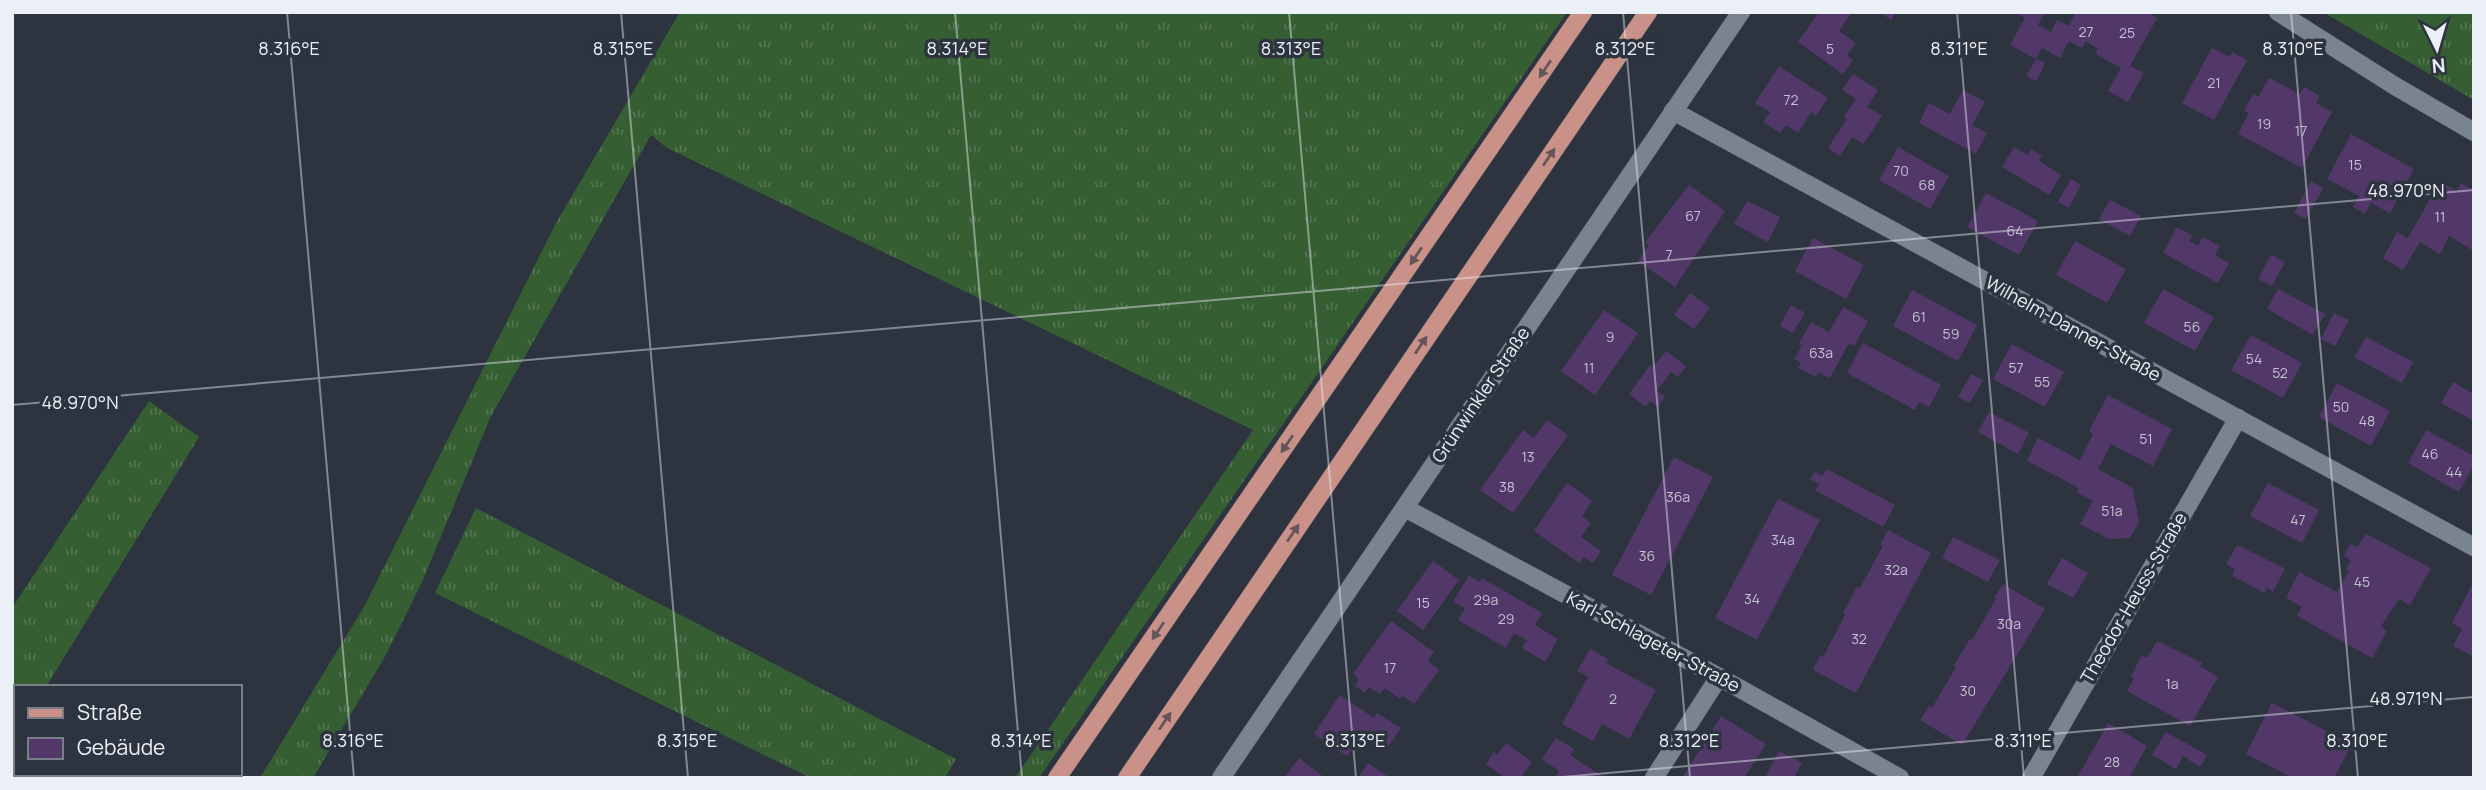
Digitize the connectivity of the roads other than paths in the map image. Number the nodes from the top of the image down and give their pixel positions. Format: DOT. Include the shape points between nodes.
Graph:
graph roads {
  1 [pos="1583,12"];
  2 [pos="1648,12"];
  3 [pos="1741,12"];
  4 [pos="2278,12"];
  5 [pos="1673,111"];
  6 [pos="2474,132"];
  7 [pos="2238,418"];
  8 [pos="1405,508"];
  9 [pos="2474,547"];
  10 [pos="1719,677"];
  11 [pos="1057,778"];
  12 [pos="1126,778"];
  13 [pos="1221,778"];
  14 [pos="1654,778"];
  15 [pos="1900,778"];
  16 [pos="2031,778"];
  1 -- 11 [label="main road, one-way"];
  12 -- 2 [label="main road, one-way"];
  3 -- 5 [label="street, Grünwinkler Straße"];
  4 -- 6 [label="street"];
  5 -- 7 [label="street, Wilhelm-Danner-Straße"];
  5 -- 8 [label="street, Grünwinkler Straße"];
  7 -- 9 [label="street, Wilhelm-Danner-Straße"];
  7 -- 16 [label="street, Theodor-Heuss-Straße"];
  8 -- 10 [label="street, Karl-Schlageter-Straße"];
  8 -- 13 [label="street, Grünwinkler Straße"];
  10 -- 14 [label="street"];
  10 -- 15 [label="street, Karl-Schlageter-Straße"];
}
